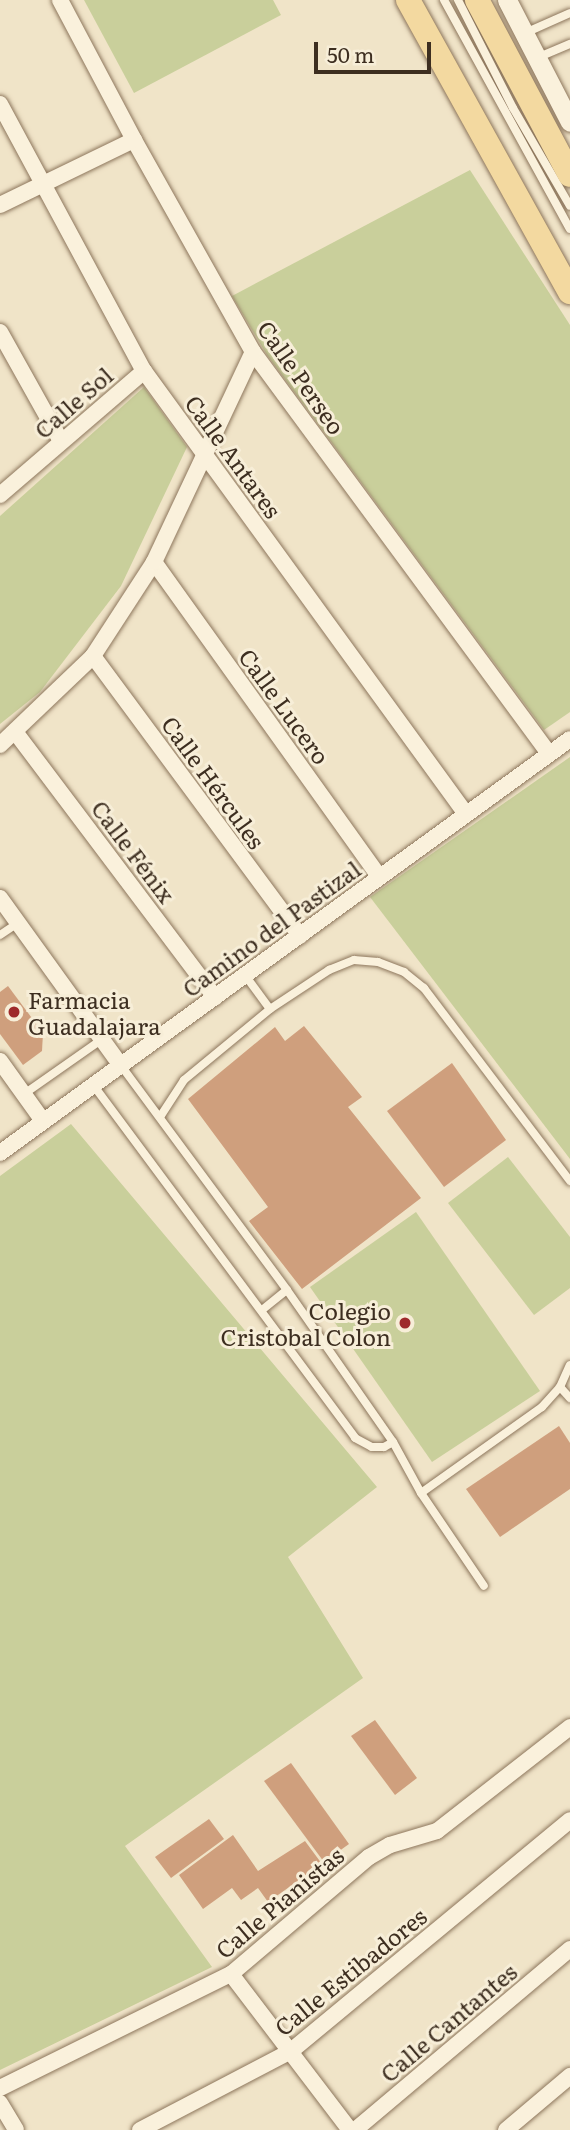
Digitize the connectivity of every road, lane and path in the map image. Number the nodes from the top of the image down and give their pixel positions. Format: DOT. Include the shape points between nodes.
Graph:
graph roads {
  1 [pos="60,0"];
  2 [pos="408,0"];
  3 [pos="444,0"];
  4 [pos="457,0"];
  5 [pos="477,0"];
  6 [pos="507,0"];
  7 [pos="570,13"];
  8 [pos="524,33"];
  9 [pos="570,44"];
  10 [pos="536,58"];
  11 [pos="0,104"];
  12 [pos="570,122"];
  13 [pos="134,140"];
  14 [pos="570,174"];
  15 [pos="44,186"];
  16 [pos="0,205"];
  17 [pos="570,206"];
  18 [pos="570,229"];
  19 [pos="570,292"];
  20 [pos="0,332"];
  21 [pos="253,352"];
  22 [pos="144,371"];
  23 [pos="61,441"];
  24 [pos="205,454"];
  25 [pos="0,495"];
  26 [pos="154,562"];
  27 [pos="93,656"];
  28 [pos="16,733"];
  29 [pos="570,739"];
  30 [pos="0,745"];
  31 [pos="549,754"];
  32 [pos="466,814"];
  33 [pos="379,876"];
  34 [pos="0,898"];
  35 [pos="18,923"];
  36 [pos="0,935"];
  37 [pos="300,936"];
  38 [pos="245,975"];
  39 [pos="215,997"];
  40 [pos="270,1009"];
  41 [pos="101,1040"];
  42 [pos="0,1061"];
  43 [pos="121,1066"];
  44 [pos="94,1086"];
  45 [pos="24,1094"];
  46 [pos="160,1117"];
  47 [pos="43,1121"];
  48 [pos="0,1153"];
  49 [pos="570,1181"];
  50 [pos="286,1290"];
  51 [pos="262,1310"];
  52 [pos="570,1364"];
  53 [pos="560,1387"];
  54 [pos="570,1398"];
  55 [pos="393,1443"];
  56 [pos="421,1493"];
  57 [pos="484,1586"];
  58 [pos="570,1727"];
  59 [pos="570,1820"];
  60 [pos="570,1949"];
  61 [pos="231,1974"];
  62 [pos="291,2051"];
  63 [pos="570,2076"];
  64 [pos="0,2088"];
  65 [pos="0,2103"];
  66 [pos="16,2130"];
  67 [pos="140,2130"];
  68 [pos="353,2130"];
  69 [pos="506,2130"];
  1 -- 13 [label="street, Calle Perseo"];
  2 -- 19 [label="main road"];
  3 -- 18 [label="lane"];
  4 -- 17 [label="lane"];
  5 -- 14 [label="main road"];
  6 -- 8 [label="street"];
  7 -- 8 [label="lane"];
  8 -- 10 [label="street"];
  9 -- 10 [label="lane"];
  10 -- 12 [label="street"];
  11 -- 15 [label="street, Calle Antares"];
  13 -- 15 [label="street"];
  13 -- 21 [label="street, Calle Perseo"];
  15 -- 16 [label="street"];
  15 -- 22 [label="street, Calle Antares"];
  20 -- 23 [label="street"];
  21 -- 24 [label="street"];
  21 -- 31 [label="street, Calle Perseo"];
  22 -- 23 [label="street, Calle Sol"];
  22 -- 24 [label="street, Calle Antares"];
  23 -- 25 [label="street, Calle Sol"];
  24 -- 26 [label="street"];
  24 -- 32 [label="street, Calle Antares"];
  26 -- 27 [label="street"];
  26 -- 33 [label="street, Calle Lucero"];
  27 -- 28 [label="street"];
  27 -- 37 [label="street, Calle Hércules"];
  28 -- 30 [label="street"];
  28 -- 39 [label="street, Calle Fénix"];
  29 -- 31 [label="street, Camino del Pastizal"];
  31 -- 32 [label="street, Camino del Pastizal"];
  32 -- 33 [label="street, Camino del Pastizal"];
  33 -- 37 [label="street, Camino del Pastizal"];
  34 -- 35 [label="street"];
  35 -- 36 [label="lane"];
  35 -- 41 [label="street"];
  37 -- 38 [label="street, Camino del Pastizal"];
  38 -- 39 [label="street, Camino del Pastizal"];
  38 -- 40 [label="lane"];
  39 -- 43 [label="street, Camino del Pastizal"];
  40 -- 46 [label="lane" via="184,1080"];
  40 -- 49 [label="lane" via="328,970 354,960 378,962 404,972 424,988"];
  41 -- 43 [label="street"];
  41 -- 45 [label="lane"];
  42 -- 45 [label="street"];
  43 -- 44 [label="street, Camino del Pastizal"];
  43 -- 46 [label="lane"];
  44 -- 47 [label="street, Camino del Pastizal"];
  44 -- 51 [label="lane"];
  45 -- 47 [label="street"];
  46 -- 50 [label="lane"];
  47 -- 48 [label="street, Camino del Pastizal"];
  50 -- 51 [label="lane"];
  50 -- 55 [label="lane"];
  51 -- 55 [label="lane" via="355,1438 372,1447"];
  52 -- 53 [label="lane"];
  53 -- 54 [label="lane"];
  53 -- 56 [label="lane" via="542,1407"];
  55 -- 56 [label="lane"];
  56 -- 57 [label="lane"];
  58 -- 61 [label="street, Calle Pianistas" via="436,1831 390,1845 369,1857"];
  59 -- 62 [label="street, Calle Estibadores"];
  60 -- 68 [label="street, Calle Cantantes"];
  61 -- 62 [label="street"];
  61 -- 64 [label="street, Calle Pianistas"];
  62 -- 67 [label="street, Calle Estibadores"];
  62 -- 68 [label="street"];
  63 -- 69 [label="street"];
  65 -- 66 [label="street"];
}
